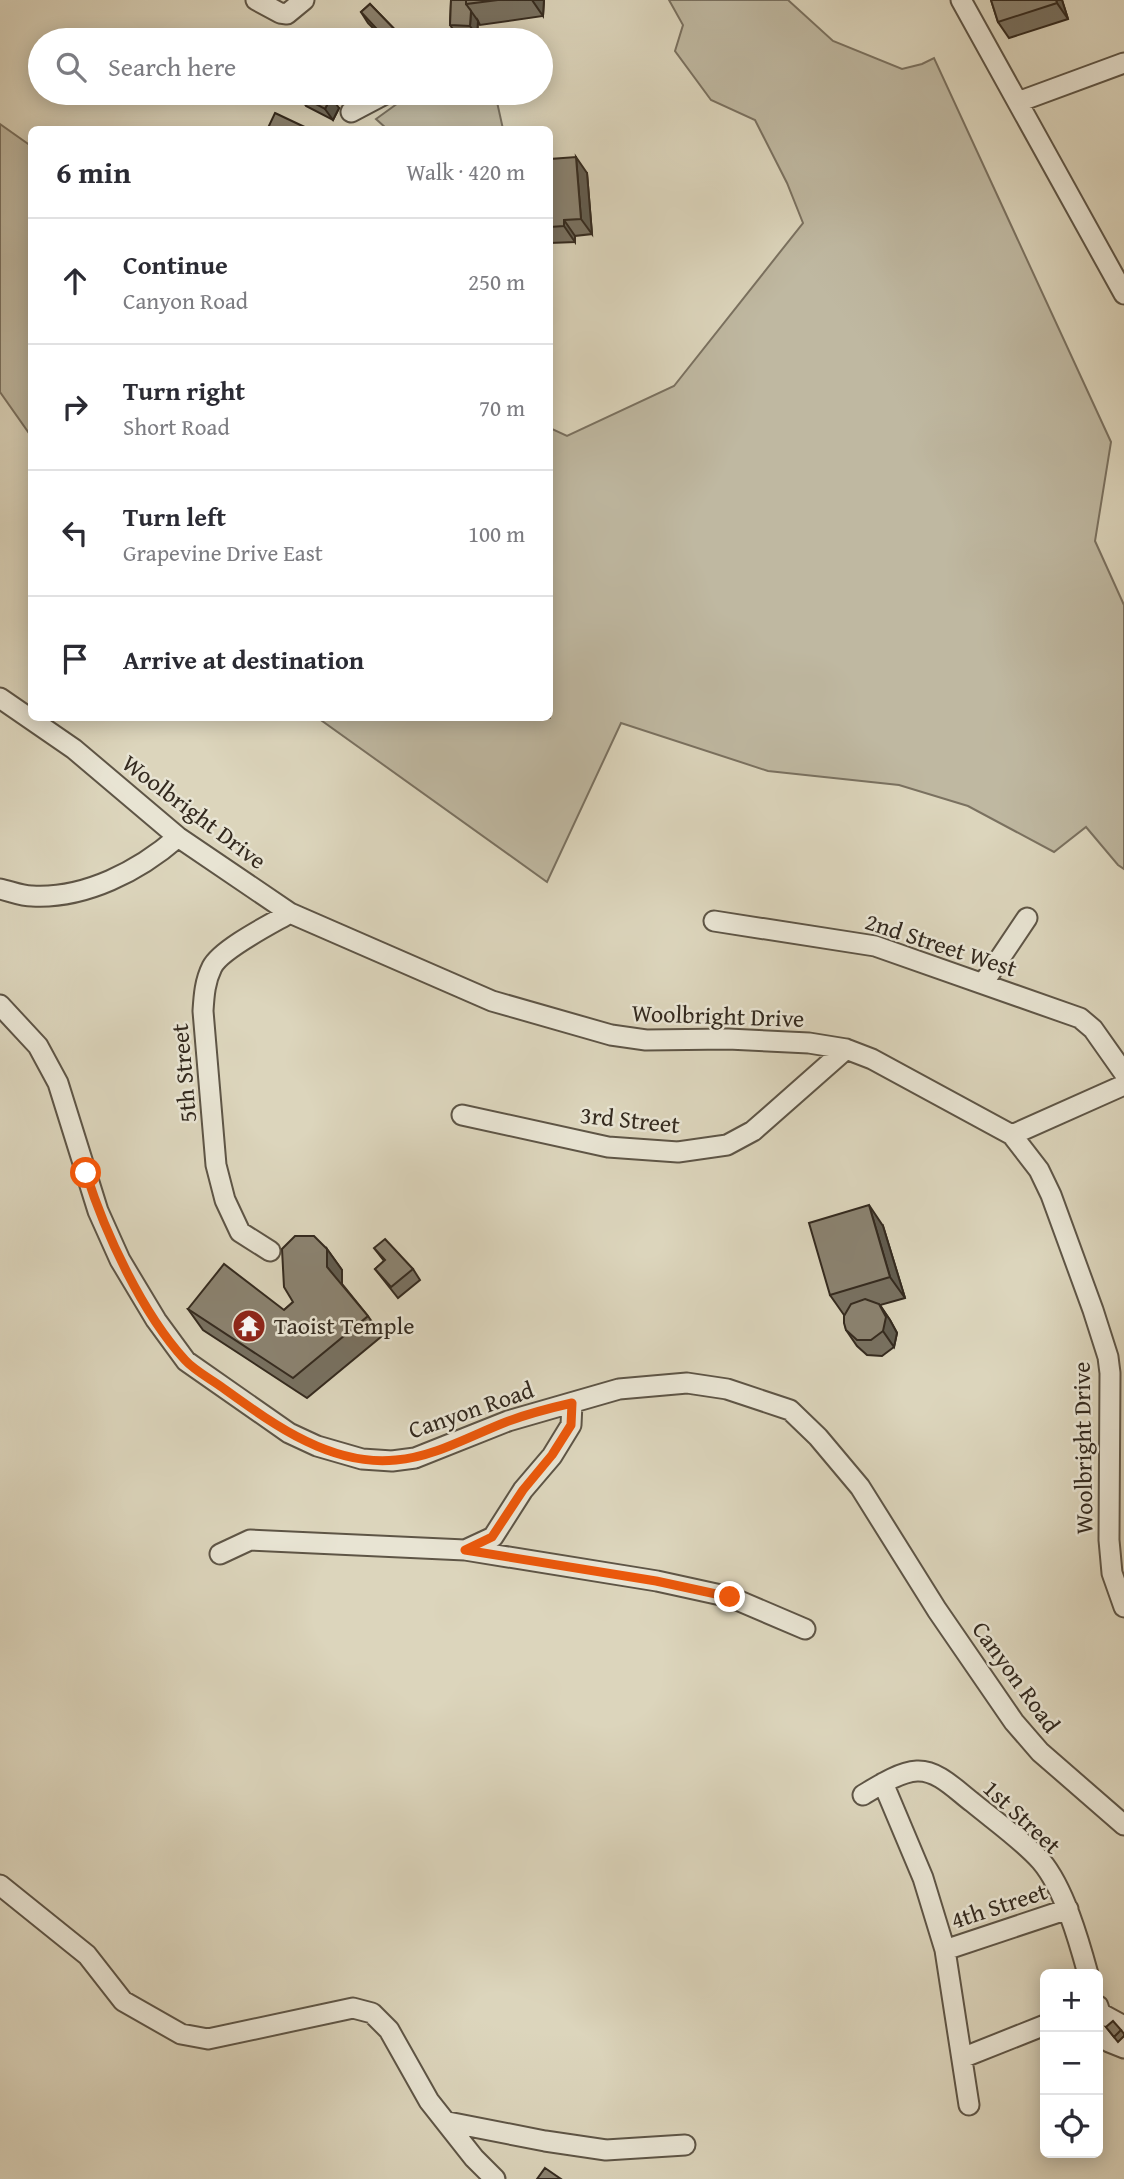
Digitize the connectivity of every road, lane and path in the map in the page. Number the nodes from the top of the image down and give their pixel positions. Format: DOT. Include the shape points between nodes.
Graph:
graph roads {
  1 [pos="257,0"];
  2 [pos="303,0"];
  3 [pos="961,0"];
  4 [pos="1124,63"];
  5 [pos="1018,102"];
  6 [pos="364,105"];
  7 [pos="351,112"];
  8 [pos="1124,294"];
  9 [pos="0,698"];
  10 [pos="28,717"];
  11 [pos="33,721"];
  12 [pos="178,837"];
  13 [pos="0,889"];
  14 [pos="290,913"];
  15 [pos="1027,918"];
  16 [pos="714,921"];
  17 [pos="984,982"];
  18 [pos="0,1005"];
  19 [pos="846,1049"];
  20 [pos="1124,1073"];
  21 [pos="1124,1085"];
  22 [pos="462,1115"];
  23 [pos="1012,1135"];
  24 [pos="270,1251"];
  25 [pos="572,1403"];
  26 [pos="465,1550"];
  27 [pos="220,1554"];
  28 [pos="1124,1607"];
  29 [pos="805,1629"];
  30 [pos="883,1783"];
  31 [pos="863,1795"];
  32 [pos="1124,1825"];
  33 [pos="0,1885"];
  34 [pos="1068,1909"];
  35 [pos="945,1950"];
  36 [pos="1086,1969"];
  37 [pos="1103,2012"];
  38 [pos="1103,2022"];
  39 [pos="1124,2026"];
  40 [pos="1040,2027"];
  41 [pos="1124,2049"];
  42 [pos="962,2058"];
  43 [pos="969,2105"];
  44 [pos="448,2122"];
  45 [pos="685,2146"];
  46 [pos="495,2179"];
  1 -- 2 [label="street" via="288,14"];
  3 -- 5 [label="street"];
  4 -- 5 [label="street"];
  5 -- 8 [label="street"];
  6 -- 7 [label="street"];
  9 -- 10 [label="street, Woolbright Drive"];
  11 -- 12 [label="street, Woolbright Drive" via="74,749"];
  12 -- 13 [label="street" via="156,856 97,886 67,895 29,896"];
  12 -- 14 [label="street, Woolbright Drive"];
  14 -- 19 [label="street, Woolbright Drive" via="492,1001 611,1035 646,1040 809,1042"];
  14 -- 24 [label="street, 5th Street" via="222,954 205,985 203,1010 216,1165 225,1200 240,1232"];
  15 -- 17 [label="street"];
  16 -- 17 [label="street, 2nd Street West" via="875,946"];
  17 -- 20 [label="street, 2nd Street West" via="1080,1018"];
  18 -- 25 [label="street, Canyon Road" via="38,1046 58,1083 98,1211 120,1260 156,1320 186,1361 237,1398 317,1446 362,1459 392,1461 415,1458 508,1421"];
  19 -- 22 [label="street, 3rd Street" via="752,1131 727,1145 678,1152 608,1147"];
  19 -- 23 [label="street, Woolbright Drive"];
  21 -- 23 [label="street"];
  23 -- 28 [label="street, Woolbright Drive" via="1039,1170 1051,1195 1108,1357 1108,1540 1112,1573"];
  25 -- 26 [label="street" via="571,1425 552,1455 492,1537"];
  25 -- 32 [label="street, Canyon Road" via="619,1389 687,1383 790,1410 860,1487 1014,1722 1040,1752"];
  26 -- 27 [label="street" via="250,1540"];
  26 -- 29 [label="street" via="730,1597"];
  30 -- 31 [label="street"];
  30 -- 34 [label="street, 1st Street" via="915,1771 944,1780 1043,1863"];
  30 -- 35 [label="street" via="923,1878"];
  33 -- 44 [label="street" via="87,1955 123,2001 181,2034 208,2039 353,2008 372,2013 389,2030 429,2101"];
  34 -- 35 [label="street, 4th Street"];
  34 -- 36 [label="street, 1st Street"];
  35 -- 42 [label="street"];
  37 -- 39 [label="street"];
  38 -- 41 [label="street" via="1108,2042"];
  40 -- 42 [label="street"];
  42 -- 43 [label="street"];
  44 -- 45 [label="street" via="606,2150"];
  44 -- 46 [label="street"];
}
